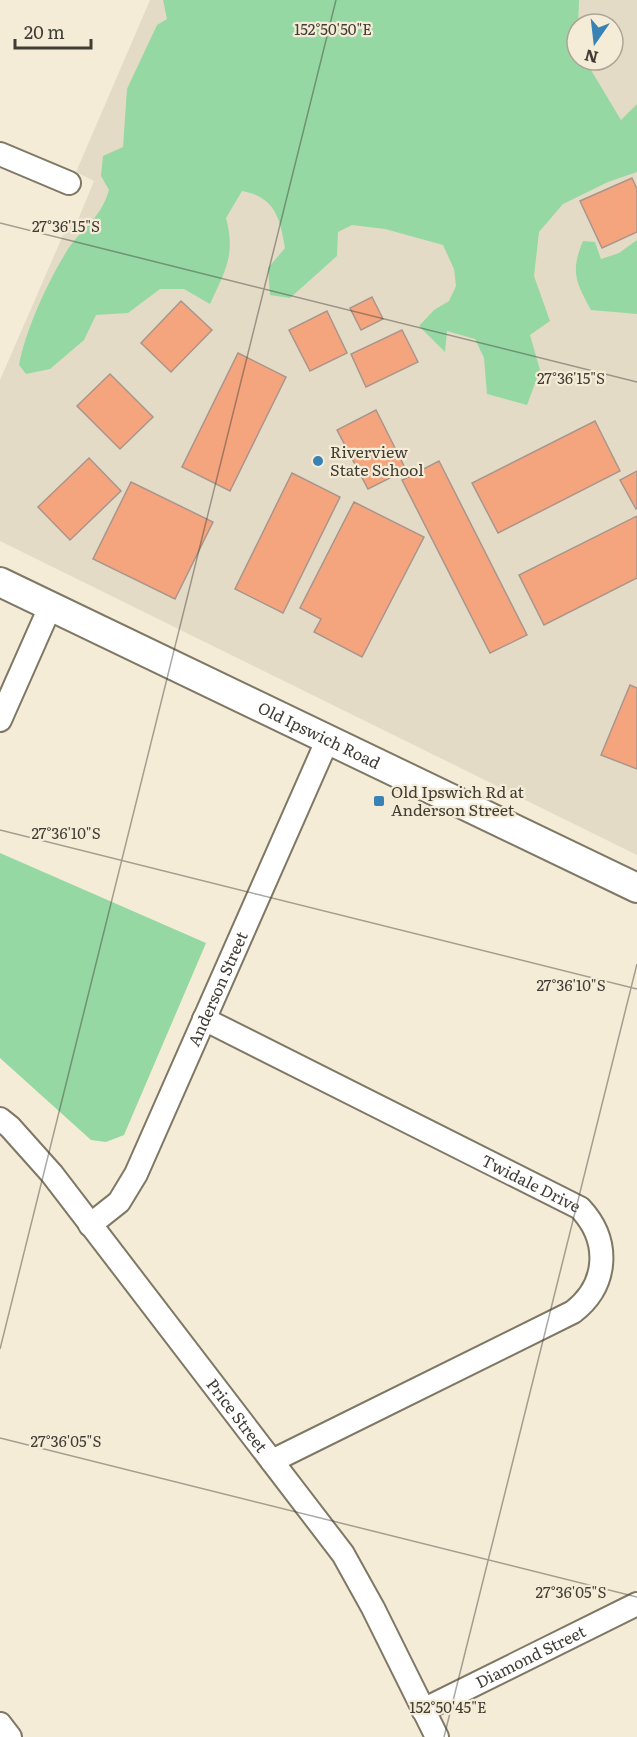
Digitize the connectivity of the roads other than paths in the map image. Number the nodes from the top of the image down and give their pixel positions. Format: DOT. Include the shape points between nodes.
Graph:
graph roads {
  1 [pos="0,154"];
  2 [pos="69,183"];
  3 [pos="0,582"];
  4 [pos="50,607"];
  5 [pos="0,720"];
  6 [pos="327,741"];
  7 [pos="637,888"];
  8 [pos="204,1019"];
  9 [pos="0,1119"];
  10 [pos="90,1225"];
  11 [pos="272,1461"];
  12 [pos="637,1604"];
  13 [pos="423,1710"];
  14 [pos="0,1724"];
  15 [pos="10,1737"];
  16 [pos="437,1737"];
  1 -- 2 [label="street"];
  3 -- 4 [label="street, Old Ipswich Road"];
  4 -- 5 [label="street"];
  4 -- 6 [label="street, Old Ipswich Road"];
  6 -- 7 [label="street, Old Ipswich Road"];
  6 -- 8 [label="street, Anderson Street"];
  8 -- 10 [label="street, Anderson Street" via="136,1174 120,1202"];
  8 -- 11 [label="street, Twidale Drive" via="580,1208 597,1230 602,1246 598,1280 573,1312"];
  9 -- 10 [label="street, Price Street" via="52,1174"];
  10 -- 11 [label="street, Price Street"];
  11 -- 13 [label="street, Price Street" via="343,1554"];
  12 -- 13 [label="street, Diamond Street"];
  13 -- 16 [label="street, Price Street"];
  14 -- 15 [label="street"];
}
